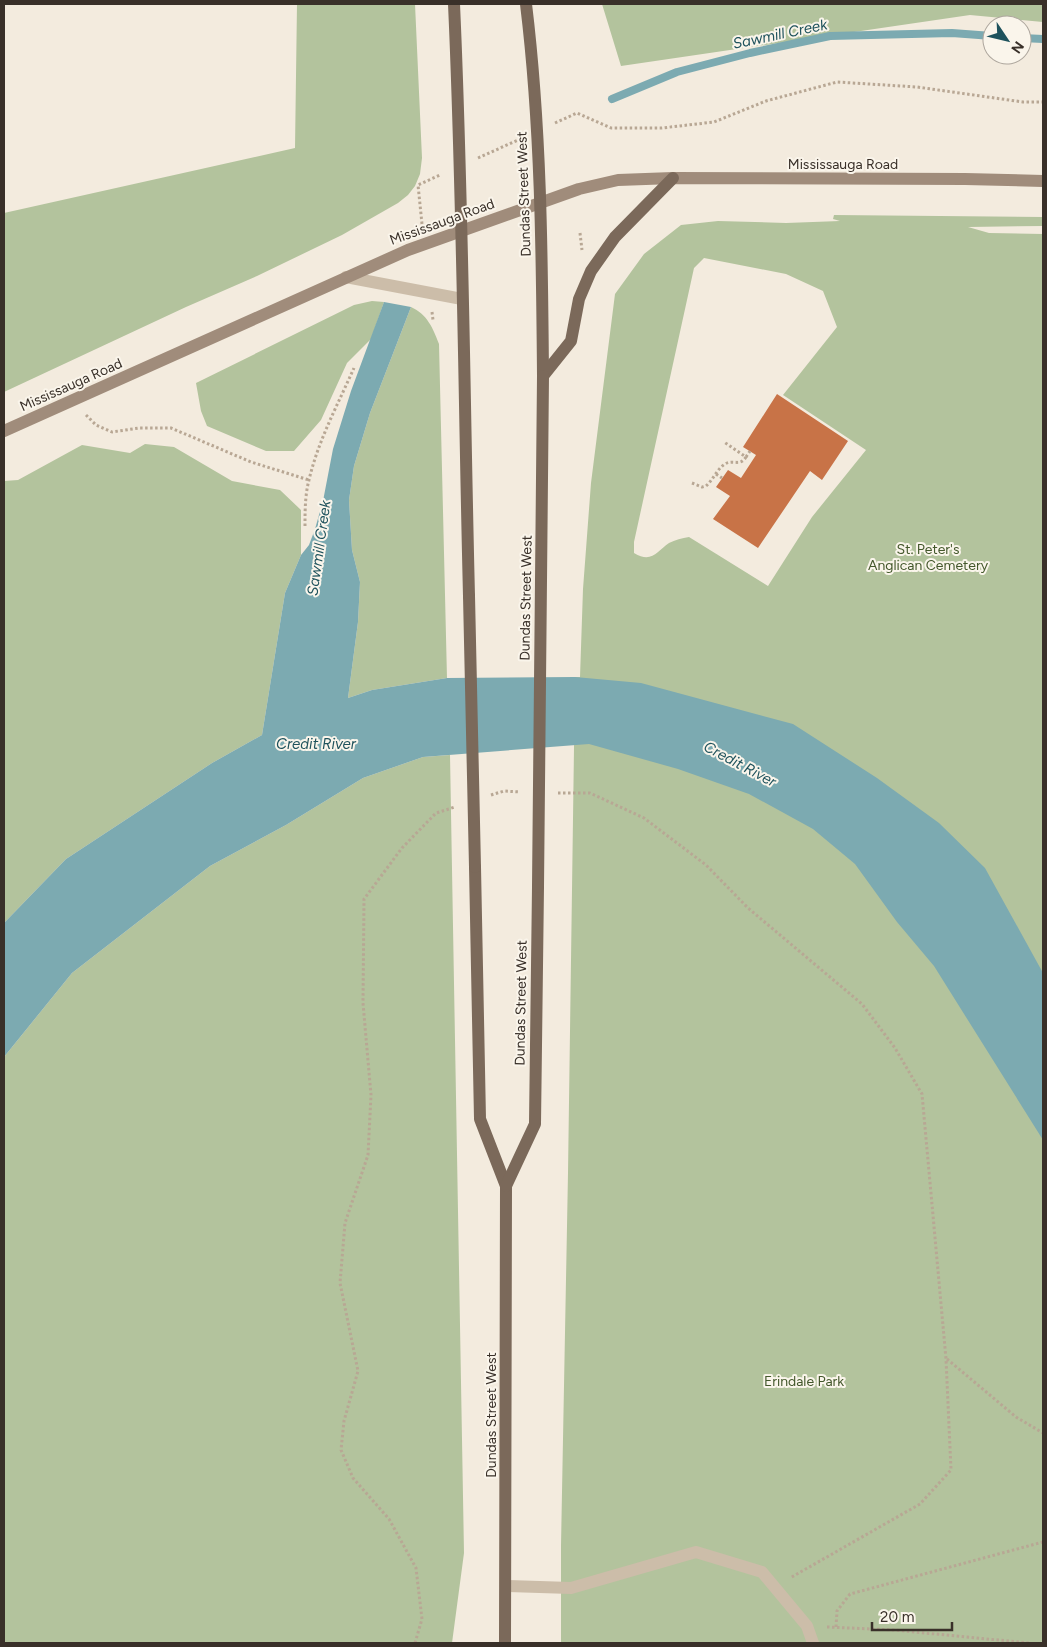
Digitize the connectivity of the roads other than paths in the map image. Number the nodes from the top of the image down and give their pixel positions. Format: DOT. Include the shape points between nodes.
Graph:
graph roads {
  1 [pos="454,4"];
  2 [pos="526,4"];
  3 [pos="673,178"];
  4 [pos="1043,181"];
  5 [pos="540,203"];
  6 [pos="461,231"];
  7 [pos="346,277"];
  8 [pos="462,299"];
  9 [pos="543,376"];
  10 [pos="4,432"];
  11 [pos="506,1186"];
  12 [pos="506,1586"];
  13 [pos="505,1643"];
  14 [pos="813,1643"];
  1 -- 6 [label="main road, Dundas Street West"];
  2 -- 5 [label="main road, Dundas Street West"];
  3 -- 4 [label="main road, Mississauga Road"];
  3 -- 5 [label="main road, Mississauga Road" via="618,180"];
  3 -- 9 [label="main road" via="614,237 591,271 579,299 571,341"];
  5 -- 6 [label="main road, Mississauga Road"];
  5 -- 9 [label="main road, Dundas Street West"];
  6 -- 7 [label="main road, Mississauga Road"];
  6 -- 8 [label="main road, Dundas Street West"];
  7 -- 8 [label="street"];
  7 -- 10 [label="main road, Mississauga Road"];
  8 -- 11 [label="main road, Dundas Street West, bridge" via="480,1119"];
  9 -- 11 [label="main road, Dundas Street West, bridge" via="535,1124"];
  11 -- 12 [label="main road, Dundas Street West"];
  12 -- 13 [label="main road, Dundas Street West"];
  12 -- 14 [label="street" via="571,1588 696,1552 762,1572 806,1626"];
}
